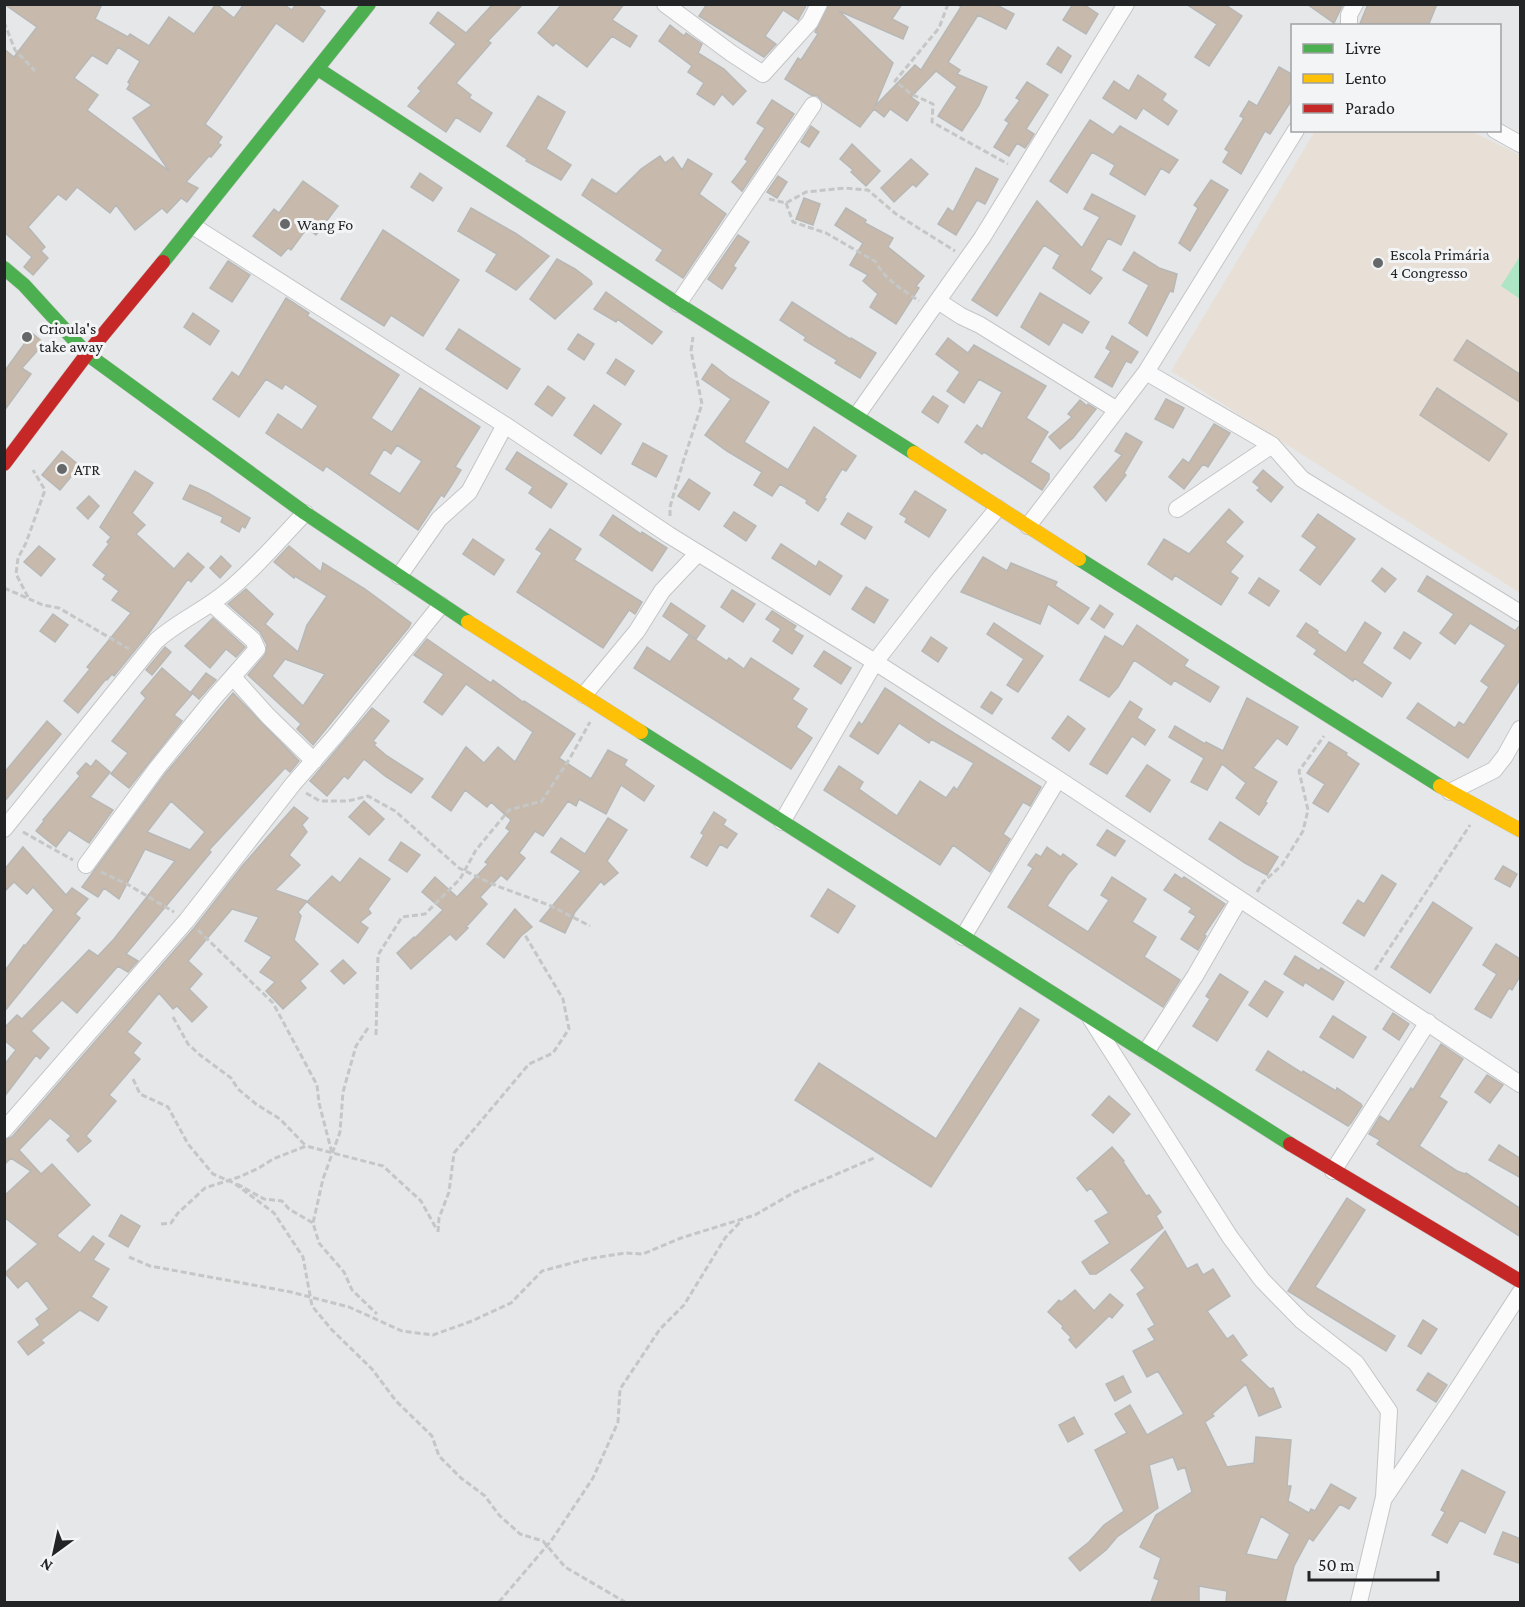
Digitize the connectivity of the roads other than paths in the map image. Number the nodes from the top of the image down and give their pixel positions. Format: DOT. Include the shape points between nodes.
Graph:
graph roads {
  1 [pos="369,4"];
  2 [pos="665,4"];
  3 [pos="819,4"];
  4 [pos="1126,4"];
  5 [pos="1355,4"];
  6 [pos="1349,24"];
  7 [pos="318,69"];
  8 [pos="813,105"];
  9 [pos="1295,132"];
  10 [pos="1499,132"];
  11 [pos="1521,144"];
  12 [pos="193,226"];
  13 [pos="4,268"];
  14 [pos="678,304"];
  15 [pos="935,306"];
  16 [pos="87,354"];
  17 [pos="1146,372"];
  18 [pos="1118,410"];
  19 [pos="857,415"];
  20 [pos="505,425"];
  21 [pos="1272,445"];
  22 [pos="4,464"];
  23 [pos="998,508"];
  24 [pos="1177,509"];
  25 [pos="305,513"];
  26 [pos="1028,526"];
  27 [pos="698,553"];
  28 [pos="399,576"];
  29 [pos="212,604"];
  30 [pos="441,605"];
  31 [pos="1521,613"];
  32 [pos="875,662"];
  33 [pos="233,677"];
  34 [pos="584,695"];
  35 [pos="1521,729"];
  36 [pos="314,761"];
  37 [pos="1058,779"];
  38 [pos="1450,792"];
  39 [pos="782,822"];
  40 [pos="7,826"];
  41 [pos="1521,830"];
  42 [pos="86,865"];
  43 [pos="1243,903"];
  44 [pos="963,937"];
  45 [pos="1090,1018"];
  46 [pos="1428,1022"];
  47 [pos="1146,1052"];
  48 [pos="1521,1084"];
  49 [pos="4,1130"];
  50 [pos="1333,1171"];
  51 [pos="1521,1281"];
  52 [pos="1521,1293"];
  53 [pos="1384,1497"];
  54 [pos="1359,1602"];
  1 -- 7 [label="street"];
  2 -- 3 [label="street" via="763,74 810,22"];
  4 -- 15 [label="street"];
  5 -- 6 [label="street"];
  7 -- 12 [label="street"];
  7 -- 14 [label="street"];
  8 -- 14 [label="street"];
  9 -- 17 [label="street"];
  10 -- 11 [label="street"];
  12 -- 16 [label="street"];
  12 -- 20 [label="street"];
  13 -- 16 [label="street"];
  14 -- 19 [label="street"];
  15 -- 18 [label="street" via="980,325"];
  15 -- 19 [label="street"];
  16 -- 22 [label="street"];
  16 -- 25 [label="street"];
  17 -- 18 [label="street"];
  17 -- 21 [label="street"];
  18 -- 26 [label="street"];
  19 -- 23 [label="street"];
  20 -- 27 [label="street"];
  20 -- 28 [label="street" via="469,492 439,519"];
  21 -- 24 [label="street"];
  21 -- 31 [label="street" via="1302,479"];
  23 -- 26 [label="street"];
  23 -- 32 [label="street"];
  25 -- 28 [label="street"];
  25 -- 29 [label="street"];
  26 -- 38 [label="street"];
  27 -- 32 [label="street"];
  27 -- 34 [label="street" via="662,591 637,631"];
  28 -- 30 [label="street"];
  29 -- 33 [label="street" via="253,640 257,649"];
  29 -- 40 [label="street" via="170,628 143,657"];
  30 -- 34 [label="street"];
  30 -- 36 [label="street"];
  32 -- 37 [label="street"];
  32 -- 39 [label="street"];
  33 -- 36 [label="street"];
  33 -- 42 [label="street" via="157,768"];
  34 -- 39 [label="street"];
  35 -- 38 [label="street" via="1494,770"];
  36 -- 49 [label="street" via="187,920"];
  37 -- 43 [label="street"];
  37 -- 44 [label="street"];
  38 -- 41 [label="street"];
  39 -- 44 [label="street"];
  43 -- 46 [label="street"];
  43 -- 47 [label="street"];
  44 -- 45 [label="street"];
  45 -- 47 [label="street"];
  45 -- 53 [label="street" via="1230,1237 1262,1280 1302,1321 1356,1364 1389,1411"];
  46 -- 48 [label="street"];
  46 -- 50 [label="street"];
  47 -- 50 [label="street"];
  50 -- 51 [label="street"];
  52 -- 53 [label="street"];
  53 -- 54 [label="street"];
}
